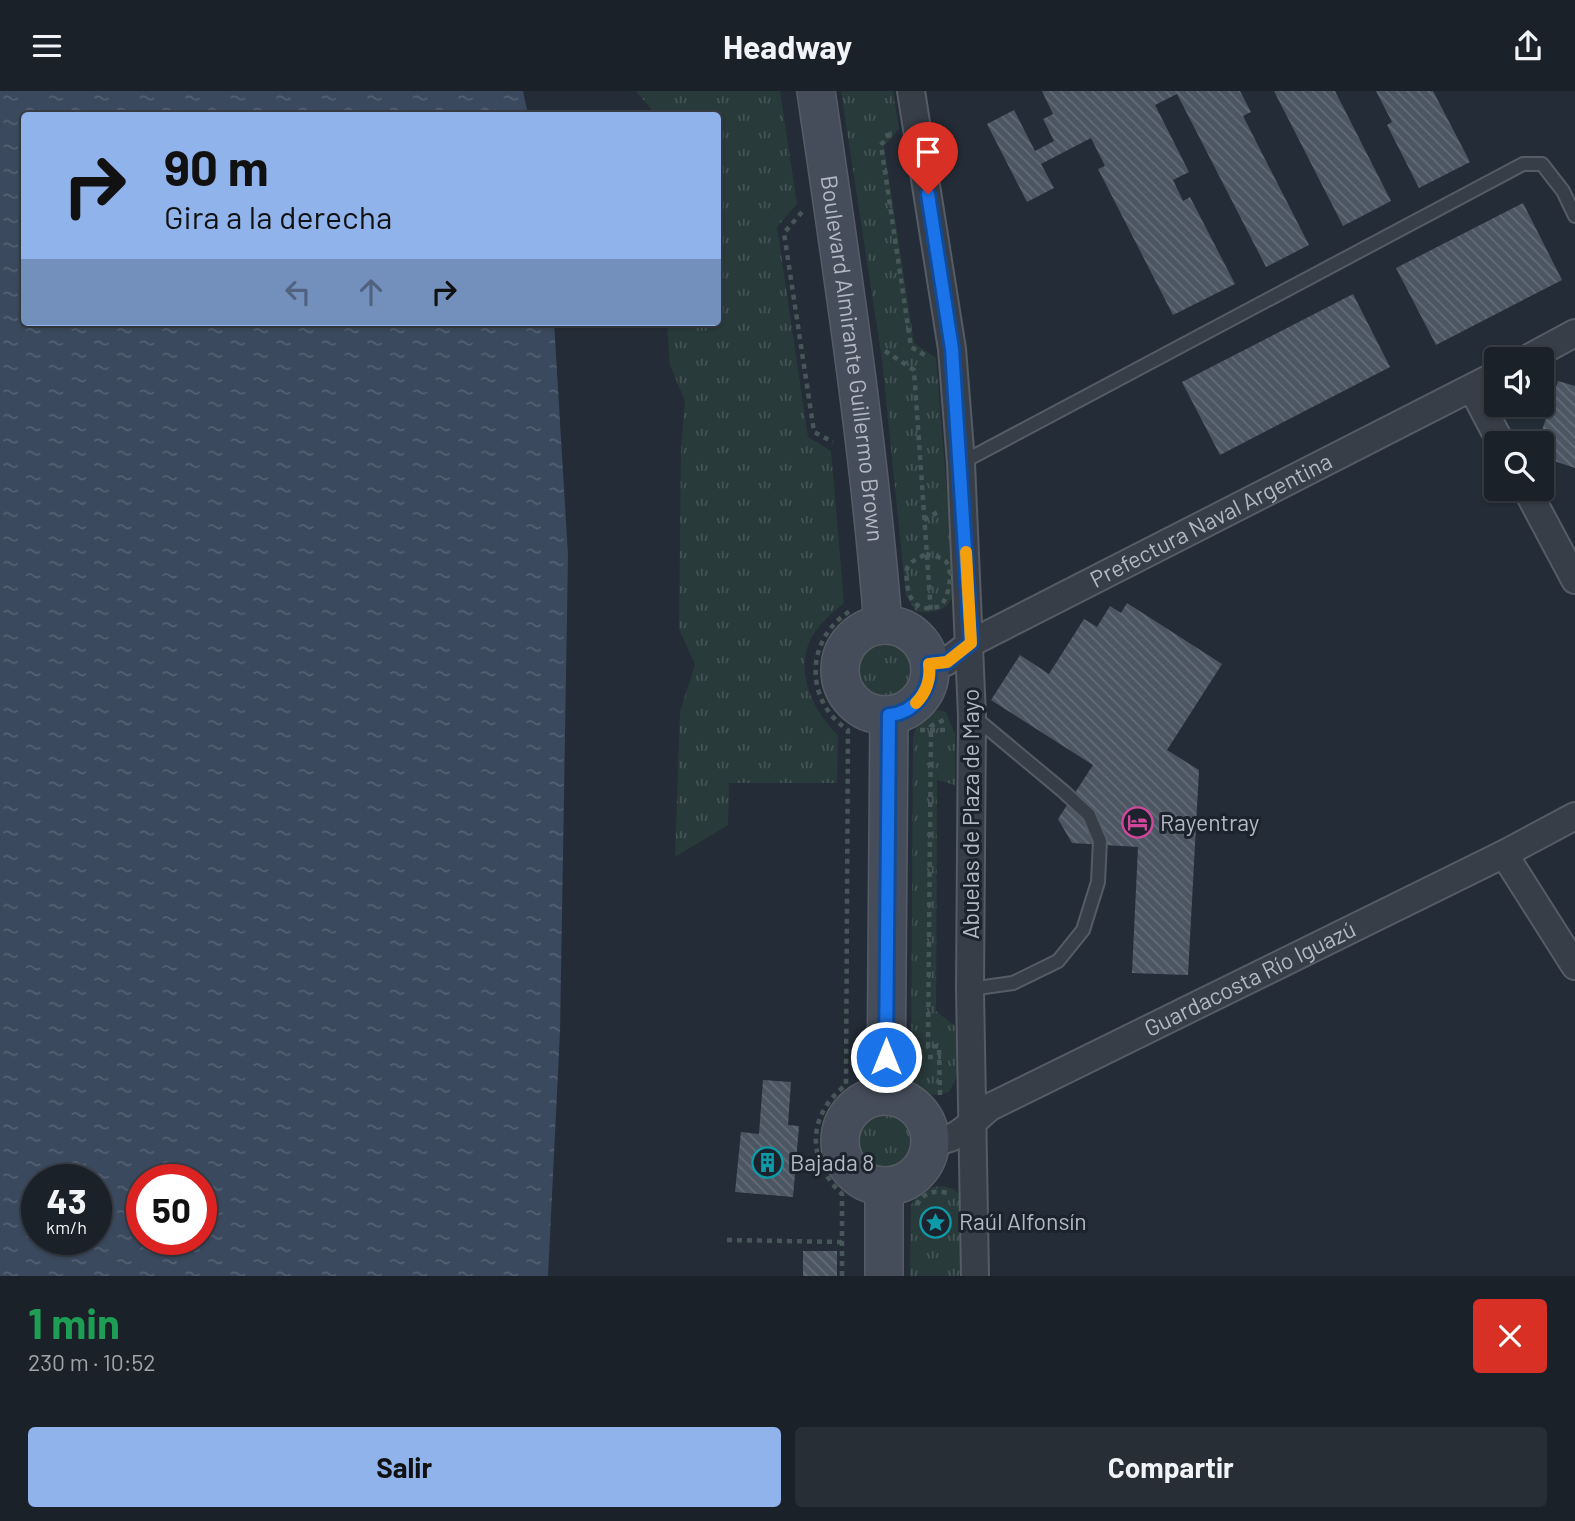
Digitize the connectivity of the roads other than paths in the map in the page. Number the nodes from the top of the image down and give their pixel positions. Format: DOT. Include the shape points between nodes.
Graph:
graph roads {
  1 [pos="816,91"];
  2 [pos="911,91"];
  3 [pos="1575,216"];
  4 [pos="1575,333"];
  5 [pos="1549,347"];
  6 [pos="1484,382"];
  7 [pos="1472,388"];
  8 [pos="1495,431"];
  9 [pos="961,463"];
  10 [pos="1532,501"];
  11 [pos="1575,580"];
  12 [pos="868,617"];
  13 [pos="971,643"];
  14 [pos="929,664"];
  15 [pos="889,715"];
  16 [pos="972,716"];
  17 [pos="1575,816"];
  18 [pos="1504,854"];
  19 [pos="1575,966"];
  20 [pos="970,989"];
  21 [pos="886,1095"];
  22 [pos="972,1122"];
  23 [pos="931,1141"];
  24 [pos="884,1186"];
  25 [pos="884,1276"];
  26 [pos="975,1276"];
  1 -- 12 [label="main road, Boulevard Almirante Guillermo Brown" via="877,547"];
  2 -- 9 [label="street, Abuelas de Plaza de Mayo" via="952,349"];
  3 -- 9 [label="lane" via="1563,191 1542,165 1523,163"];
  4 -- 5 [label="street"];
  6 -- 7 [label="street, Prefectura Naval Argentina"];
  7 -- 8 [label="street"];
  7 -- 13 [label="street, Prefectura Naval Argentina"];
  9 -- 13 [label="street, Abuelas de Plaza de Mayo"];
  10 -- 11 [label="street"];
  12 -- 14 [label="main road" via="907,631 919,641"];
  12 -- 15 [label="main road" via="865,629 844,649 839,678 844,692 865,712"];
  13 -- 14 [label="street, Prefectura Naval Argentina" via="947,662"];
  13 -- 16 [label="street, Abuelas de Plaza de Mayo"];
  14 -- 15 [label="main road" via="928,685 921,698 910,708"];
  15 -- 21 [label="main road"];
  16 -- 20 [label="street, Abuelas de Plaza de Mayo"];
  16 -- 20 [label="lane" via="1088,815 1100,841 1098,882 1083,930 1058,961 1013,983"];
  17 -- 18 [label="street, Guardacosta Río Iguazú"];
  18 -- 19 [label="street"];
  18 -- 22 [label="street, Guardacosta Río Iguazú" via="990,1107"];
  20 -- 22 [label="street, Abuelas de Plaza de Mayo"];
  21 -- 23 [label="main road" via="908,1101 920,1111"];
  21 -- 24 [label="main road" via="854,1107 840,1133 845,1162 854,1174"];
  22 -- 23 [label="street, Guardacosta Río Iguazú" via="945,1142"];
  22 -- 26 [label="street"];
  23 -- 24 [label="main road" via="922,1168 910,1179"];
  24 -- 25 [label="main road"];
}
